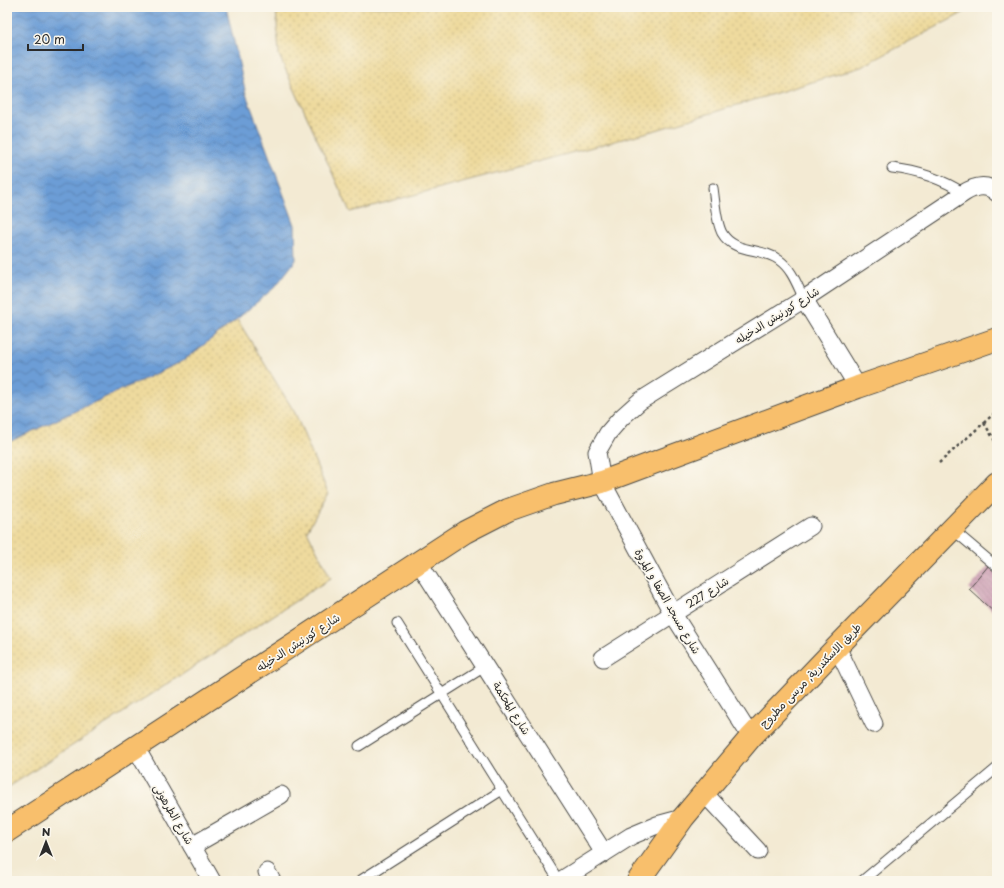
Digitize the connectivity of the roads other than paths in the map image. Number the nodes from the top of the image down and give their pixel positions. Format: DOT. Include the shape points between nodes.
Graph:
graph roads {
  1 [pos="892,168"];
  2 [pos="713,188"];
  3 [pos="964,193"];
  4 [pos="997,193"];
  5 [pos="804,299"];
  6 [pos="997,339"];
  7 [pos="858,387"];
  8 [pos="602,482"];
  9 [pos="996,488"];
  10 [pos="811,526"];
  11 [pos="952,529"];
  12 [pos="419,563"];
  13 [pos="997,567"];
  14 [pos="673,614"];
  15 [pos="397,623"];
  16 [pos="837,647"];
  17 [pos="603,658"];
  18 [pos="486,666"];
  19 [pos="442,694"];
  20 [pos="874,724"];
  21 [pos="751,737"];
  22 [pos="359,746"];
  23 [pos="136,748"];
  24 [pos="997,768"];
  25 [pos="502,790"];
  26 [pos="704,793"];
  27 [pos="281,795"];
  28 [pos="683,818"];
  29 [pos="7,832"];
  30 [pos="192,846"];
  31 [pos="758,851"];
  32 [pos="604,853"];
  33 [pos="361,880"];
  34 [pos="212,881"];
  35 [pos="560,881"];
  36 [pos="638,881"];
  37 [pos="862,881"];
  1 -- 3 [label="lane" via="930,176"];
  2 -- 5 [label="lane" via="721,232 726,239 741,248 778,259 790,271"];
  3 -- 4 [label="street, شارع كورنيش الدخيله" via="974,187 985,186"];
  3 -- 5 [label="street, شارع كورنيش الدخيله"];
  5 -- 7 [label="street"];
  5 -- 8 [label="street, شارع كورنيش الدخيله" via="640,401 621,418 597,452"];
  6 -- 7 [label="main road, شارع كورنيش الدخيله"];
  7 -- 8 [label="main road, شارع كورنيش الدخيله"];
  8 -- 12 [label="main road, شارع كورنيش الدخيله" via="554,494 508,510 465,532"];
  8 -- 14 [label="street, شارع مسجد الصفا و المروة"];
  9 -- 11 [label="main road, طريق الاسكندرية, مرسى مطروح"];
  10 -- 14 [label="street, شارع 227"];
  11 -- 13 [label="lane"];
  11 -- 16 [label="main road, طريق الاسكندرية, مرسى مطروح"];
  12 -- 18 [label="street, شارع المحكمة"];
  12 -- 23 [label="main road, شارع كورنيش الدخيله"];
  14 -- 17 [label="street, شارع 227"];
  14 -- 21 [label="street, شارع مسجد الصفا و المروة"];
  15 -- 19 [label="lane"];
  16 -- 20 [label="street"];
  16 -- 21 [label="main road, طريق الاسكندرية, مرسى مطروح"];
  18 -- 19 [label="lane"];
  18 -- 32 [label="street, شارع المحكمة"];
  19 -- 22 [label="lane"];
  19 -- 25 [label="lane"];
  21 -- 26 [label="main road, طريق الاسكندرية, مرسى مطروح"];
  23 -- 29 [label="main road, شارع كورنيش الدخيله"];
  23 -- 30 [label="street, شارع الطرهونى"];
  24 -- 37 [label="lane"];
  25 -- 33 [label="lane"];
  25 -- 35 [label="lane"];
  26 -- 28 [label="main road, طريق الاسكندرية, مرسى مطروح"];
  26 -- 31 [label="street"];
  27 -- 30 [label="street"];
  28 -- 32 [label="street" via="631,836"];
  28 -- 36 [label="main road, طريق الاسكندرية, مرسى مطروح"];
  30 -- 34 [label="street, شارع الطرهونى"];
  32 -- 35 [label="street"];
}
